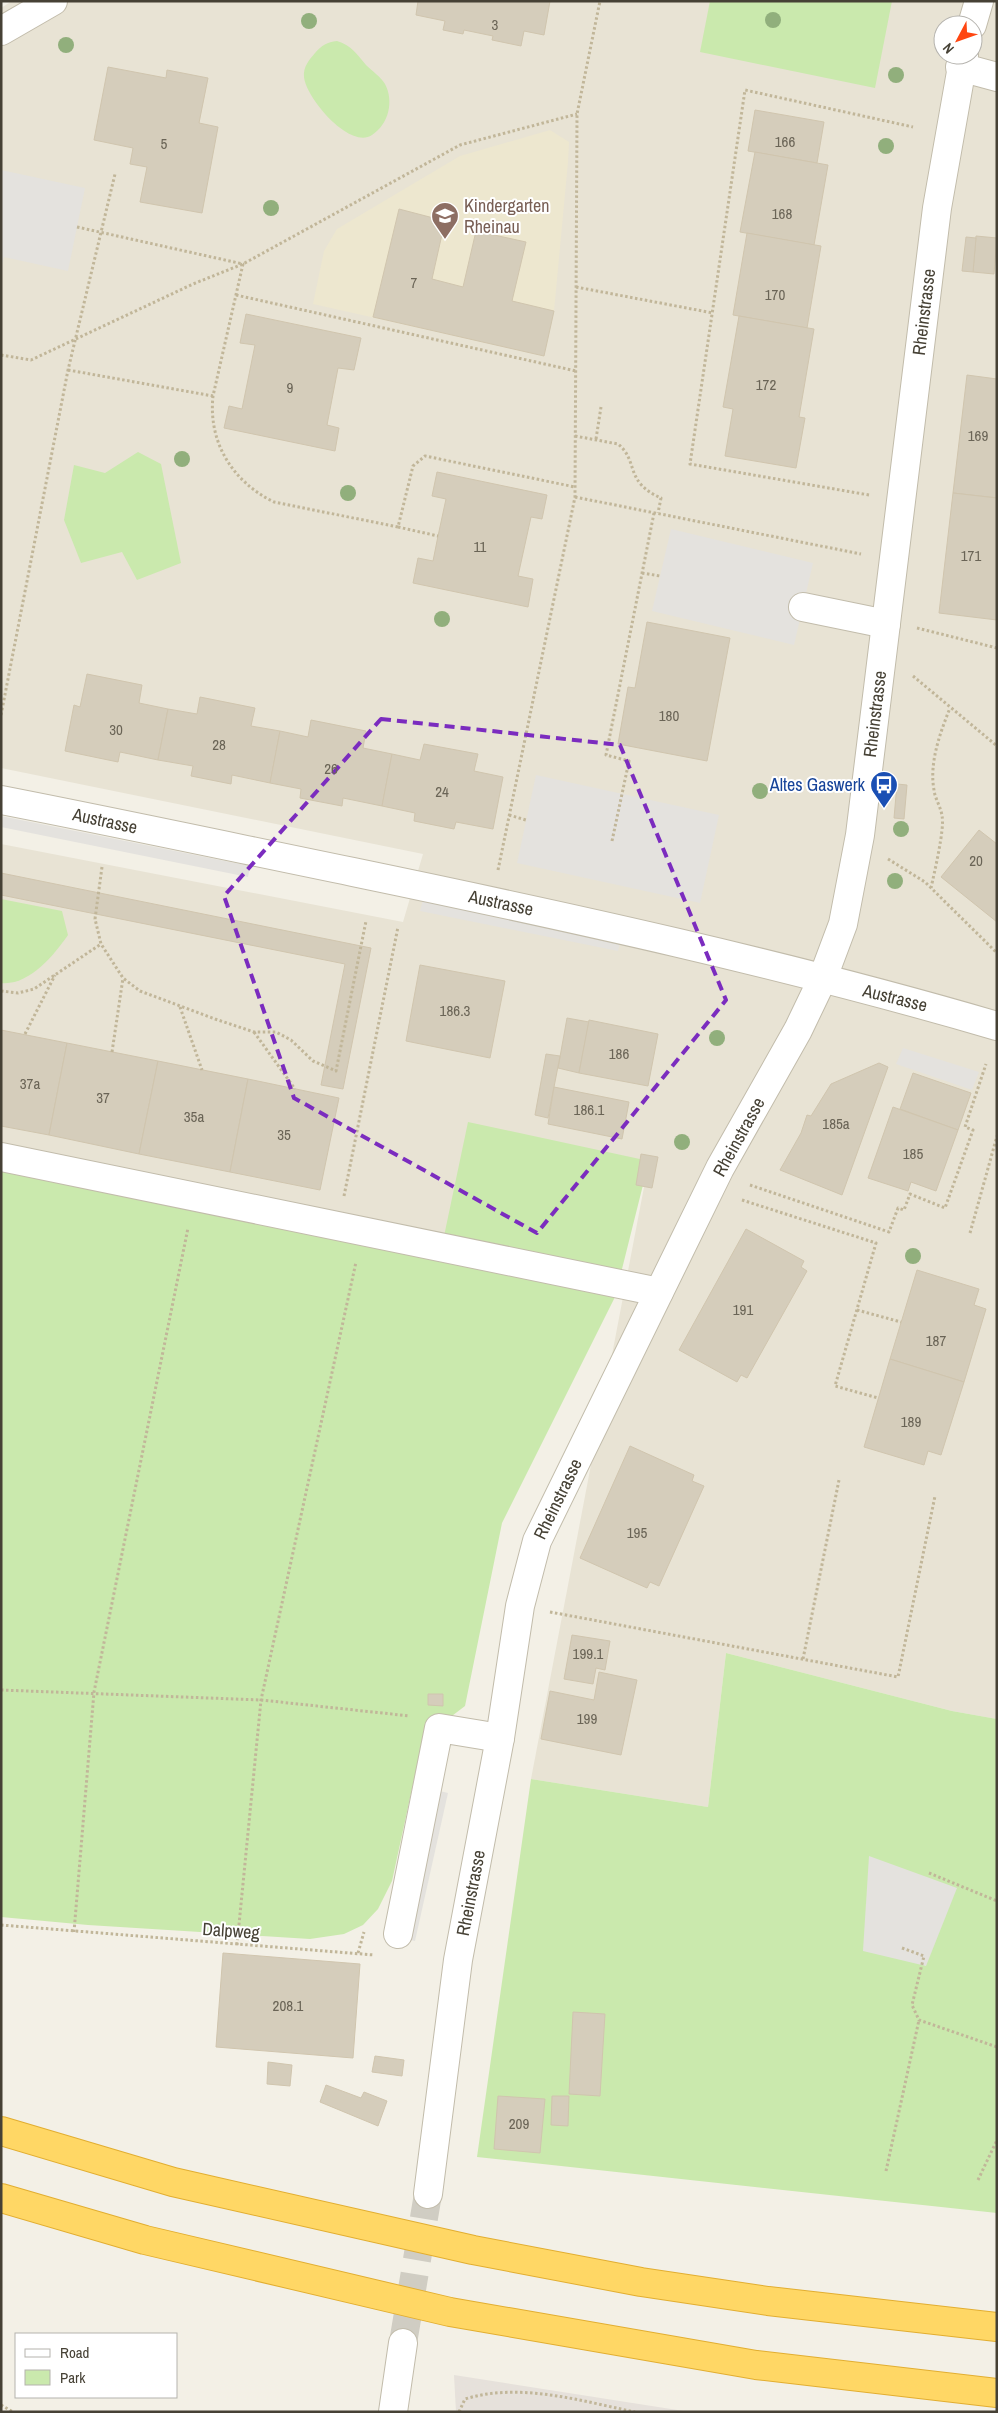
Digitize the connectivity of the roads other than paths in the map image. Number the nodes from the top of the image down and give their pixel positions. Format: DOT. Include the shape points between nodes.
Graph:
graph roads {
  1 [pos="54,1"];
  2 [pos="979,1"];
  3 [pos="975,15"];
  4 [pos="1,31"];
  5 [pos="961,65"];
  6 [pos="971,65"];
  7 [pos="997,77"];
  8 [pos="803,606"];
  9 [pos="886,624"];
  10 [pos="1,800"];
  11 [pos="822,980"];
  12 [pos="997,1026"];
  13 [pos="1,1157"];
  14 [pos="659,1292"];
  15 [pos="500,1738"];
  16 [pos="398,1934"];
  17 [pos="1,2131"];
  18 [pos="428,2194"];
  19 [pos="1,2198"];
  20 [pos="997,2327"];
  21 [pos="403,2343"];
  22 [pos="997,2393"];
  23 [pos="392,2412"];
  1 -- 4 [label="street"];
  2 -- 3 [label="street"];
  5 -- 9 [label="street, Rheinstrasse" via="937,208"];
  6 -- 7 [label="street"];
  8 -- 9 [label="street"];
  9 -- 11 [label="street, Rheinstrasse" via="860,835 843,924"];
  10 -- 11 [label="street, Austrasse" via="492,901 745,957"];
  11 -- 12 [label="street, Austrasse" via="905,999"];
  11 -- 14 [label="street, Rheinstrasse" via="798,1030 720,1168"];
  13 -- 14 [label="street"];
  14 -- 15 [label="street, Rheinstrasse" via="537,1541 520,1606"];
  15 -- 16 [label="street" via="439,1728"];
  15 -- 18 [label="street, Rheinstrasse" via="458,1960"];
  17 -- 20 [label="highway" via="172,2182 472,2250 641,2282 768,2301"];
  19 -- 22 [label="highway" via="145,2240 450,2312 756,2364"];
  21 -- 23 [label="street"];
}
